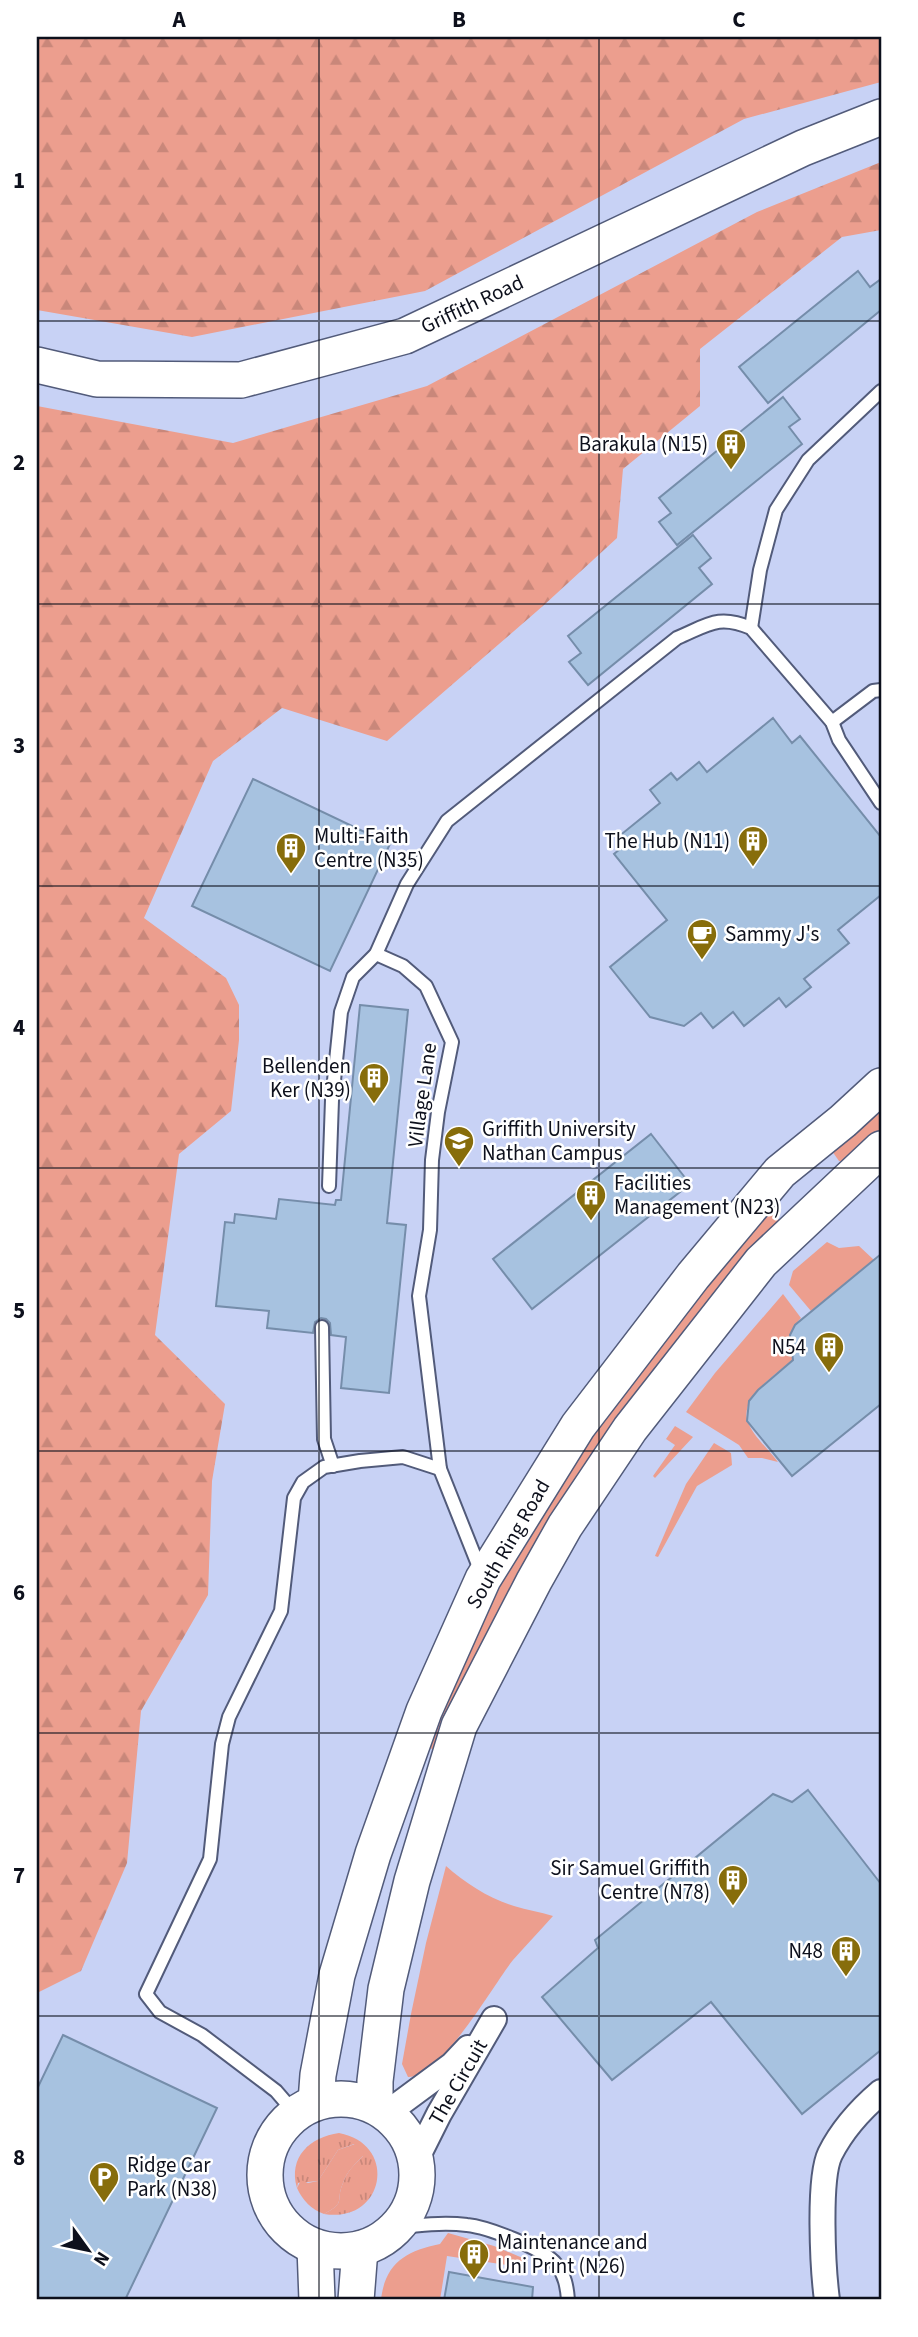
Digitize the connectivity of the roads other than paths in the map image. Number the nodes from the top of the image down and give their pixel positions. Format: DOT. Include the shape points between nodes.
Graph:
graph roads {
  1 [pos="881,117"];
  2 [pos="37,365"];
  3 [pos="881,391"];
  4 [pos="751,628"];
  5 [pos="881,690"];
  6 [pos="832,722"];
  7 [pos="881,803"];
  8 [pos="376,954"];
  9 [pos="881,1086"];
  10 [pos="881,1149"];
  11 [pos="329,1186"];
  12 [pos="322,1327"];
  13 [pos="333,1466"];
  14 [pos="440,1469"];
  15 [pos="483,1579"];
  16 [pos="881,2092"];
  17 [pos="305,2107"];
  18 [pos="381,2109"];
  19 [pos="416,2160"];
  20 [pos="395,2228"];
  21 [pos="315,2248"];
  22 [pos="360,2249"];
  23 [pos="317,2300"];
  24 [pos="356,2300"];
  25 [pos="568,2300"];
  26 [pos="827,2300"];
  1 -- 2 [label="street, Griffith Road" via="803,148 405,336 241,380 97,379"];
  3 -- 4 [label="lane" via="808,460 776,510"];
  4 -- 6 [label="lane"];
  4 -- 8 [label="lane" via="720,620 677,638 447,821 407,884"];
  5 -- 6 [label="lane" via="873,691"];
  6 -- 7 [label="lane"];
  8 -- 11 [label="lane" via="353,977 341,1012"];
  8 -- 14 [label="lane, Village Lane" via="402,966 426,986 452,1042 438,1112 430,1230 419,1296"];
  9 -- 15 [label="street, South Ring Road" via="780,1172 693,1276 578,1426"];
  10 -- 18 [label="street, South Ring Road" via="761,1262 631,1429 534,1581 459,1726 412,1881 386,1989 375,2081"];
  12 -- 13 [label="lane" via="324,1439"];
  13 -- 14 [label="lane" via="402,1457"];
  13 -- 17 [label="lane" via="303,1482 294,1498 281,1611 229,1717 222,1744 210,1859 146,1994 160,2012 202,2035 276,2091"];
  14 -- 15 [label="lane, Village Lane"];
  15 -- 17 [label="street, South Ring Road" via="424,1711 373,1854 337,1975 318,2075"];
  16 -- 26 [label="street" via="860,2109 829,2155 824,2174"];
  17 -- 18 [label="street" via="346,2098"];
  17 -- 21 [label="street" via="278,2130 264,2176 272,2213 281,2225"];
  18 -- 19 [label="street" via="401,2126"];
  18 -- 19 [label="street, The Circuit" via="452,2065 494,2020"];
  19 -- 20 [label="street" via="417,2184 410,2208"];
  20 -- 22 [label="street"];
  20 -- 25 [label="lane" via="469,2225 502,2235 555,2262"];
  21 -- 22 [label="street"];
  21 -- 23 [label="street"];
  22 -- 24 [label="street"];
}
